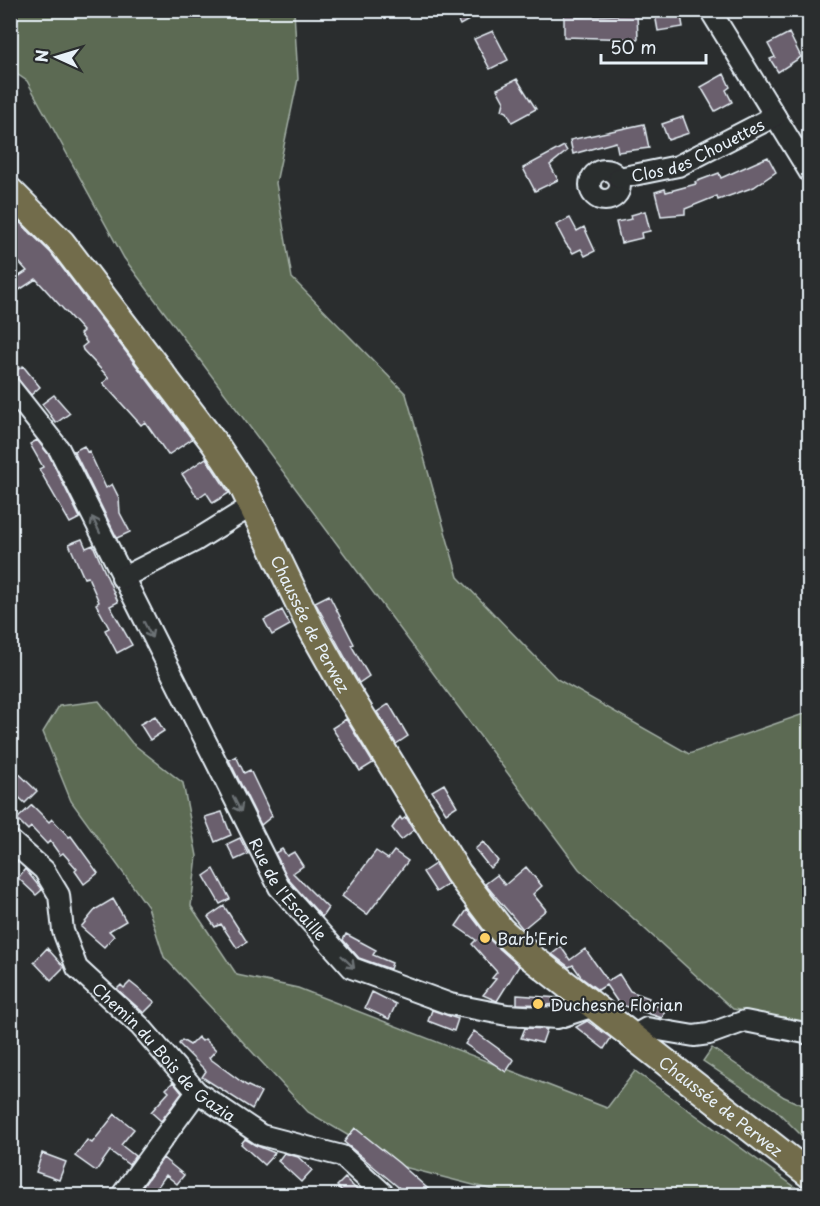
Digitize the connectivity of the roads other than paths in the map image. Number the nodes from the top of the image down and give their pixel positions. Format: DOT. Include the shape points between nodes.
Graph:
graph roads {
  1 [pos="710,10"];
  2 [pos="774,116"];
  3 [pos="810,173"];
  4 [pos="619,178"];
  5 [pos="10,191"];
  6 [pos="10,387"];
  7 [pos="253,505"];
  8 [pos="122,578"];
  9 [pos="10,840"];
  10 [pos="594,1006"];
  11 [pos="810,1034"];
  12 [pos="633,1036"];
  13 [pos="197,1092"];
  14 [pos="810,1175"];
  15 [pos="121,1196"];
  16 [pos="386,1196"];
  1 -- 2 [label="street"];
  2 -- 3 [label="street"];
  2 -- 4 [label="street, Clos des Chouettes" via="678,166"];
  5 -- 7 [label="main road, Chaussée de Perwez" via="62,243 215,444"];
  8 -- 6 [label="street, Rue de l'Escaille, one-way" via="59,449"];
  7 -- 8 [label="street" via="161,560"];
  7 -- 10 [label="main road, Chaussée de Perwez" via="317,638 458,873 501,930"];
  8 -- 10 [label="street, Rue de l'Escaille, one-way" via="279,887 352,968 450,1004 507,1015 557,1018"];
  9 -- 13 [label="street, Chemin du Bois de Gazia" via="44,870 59,895 63,931 77,968 140,1026"];
  10 -- 12 [label="main road, Chaussée de Perwez"];
  11 -- 12 [label="street, Chaussée de Perwez" via="745,1021 709,1034 694,1036 647,1028"];
  12 -- 14 [label="main road, Chaussée de Perwez"];
  13 -- 15 [label="street"];
  13 -- 16 [label="street, Chemin du Bois de Gazia" via="261,1135 342,1156"];
}
